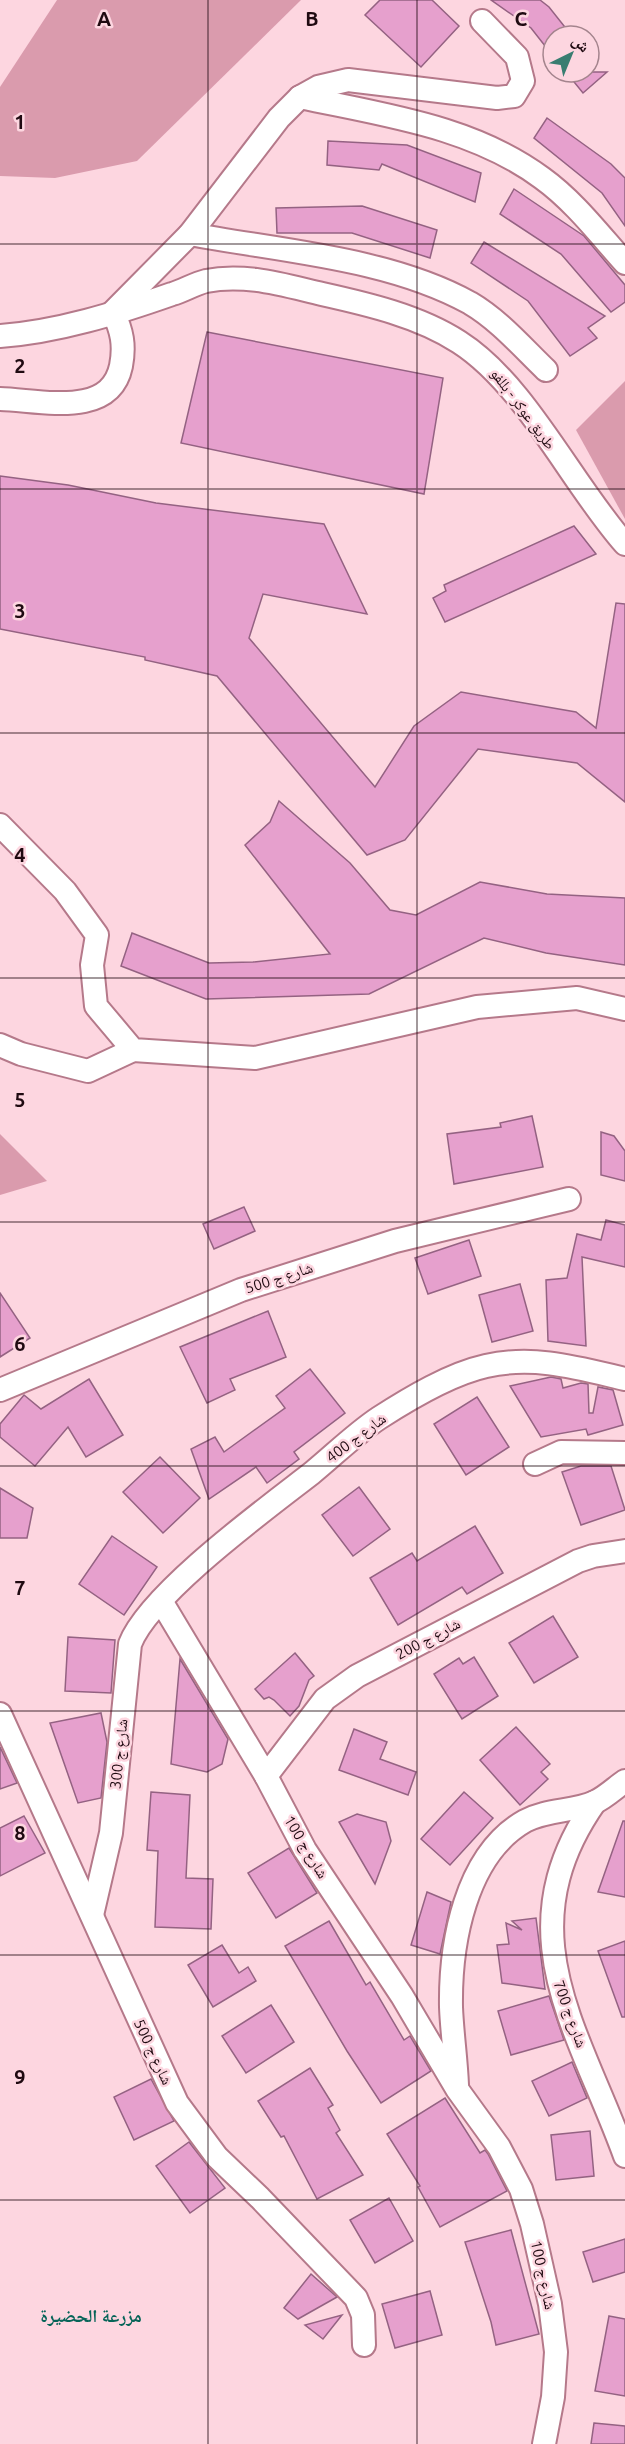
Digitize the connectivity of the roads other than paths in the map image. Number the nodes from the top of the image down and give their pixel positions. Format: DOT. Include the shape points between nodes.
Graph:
graph roads {
  1 [pos="482,21"];
  2 [pos="300,97"];
  3 [pos="190,234"];
  4 [pos="625,263"];
  5 [pos="113,312"];
  6 [pos="0,336"];
  7 [pos="546,370"];
  8 [pos="0,399"];
  9 [pos="625,544"];
  10 [pos="0,825"];
  11 [pos="625,1009"];
  12 [pos="0,1045"];
  13 [pos="133,1050"];
  14 [pos="569,1199"];
  15 [pos="625,1378"];
  16 [pos="0,1390"];
  17 [pos="625,1453"];
  18 [pos="536,1464"];
  19 [pos="625,1551"];
  20 [pos="161,1601"];
  21 [pos="0,1714"];
  22 [pos="266,1776"];
  23 [pos="625,1781"];
  24 [pos="595,1802"];
  25 [pos="92,1915"];
  26 [pos="458,2089"];
  27 [pos="625,2156"];
  28 [pos="364,2345"];
  29 [pos="544,2444"];
  1 -- 2 [label="street" via="520,63 523,81 514,96 497,98 348,80 318,87"];
  2 -- 3 [label="street" via="279,118"];
  2 -- 4 [label="street" via="452,132 509,156 572,203"];
  3 -- 5 [label="street"];
  3 -- 7 [label="street" via="346,262 437,289 485,313"];
  5 -- 6 [label="street, طريق عوكر - بللفو"];
  5 -- 8 [label="street" via="121,328 124,349 117,381 103,395 75,403"];
  5 -- 9 [label="street, طريق عوكر - بللفو" via="204,282 232,277 285,285 397,314 434,328 489,364 513,391"];
  10 -- 13 [label="street" via="65,891 97,935 92,965 96,1006"];
  11 -- 13 [label="street" via="578,998 477,1007 255,1058"];
  12 -- 13 [label="street" via="88,1071"];
  14 -- 16 [label="street, شارع ج 500" via="394,1241 241,1290"];
  15 -- 20 [label="street, شارع ج 400" via="530,1360 484,1366 439,1386 378,1419"];
  17 -- 18 [label="street" via="561,1452"];
  19 -- 22 [label="street, شارع ج 200" via="578,1561 357,1676 325,1699"];
  20 -- 22 [label="street, شارع ج 100"];
  20 -- 25 [label="street, شارع ج 300" via="135,1631 130,1644 111,1833"];
  21 -- 25 [label="street, شارع ج 500"];
  22 -- 26 [label="street, شارع ج 100" via="305,1850"];
  23 -- 24 [label="street, شارع ج 100"];
  24 -- 26 [label="street, شارع ج 100" via="526,1821 496,1843 483,1861 465,1908 453,1970 451,2008"];
  24 -- 27 [label="street, شارع ج 700" via="581,1822 555,1886 555,1969 565,2006"];
  25 -- 28 [label="street, شارع ج 500" via="177,2103 217,2157 356,2298 363,2315"];
  26 -- 29 [label="street, شارع ج 100" via="499,2148 521,2189 532,2224 556,2352"];
}
